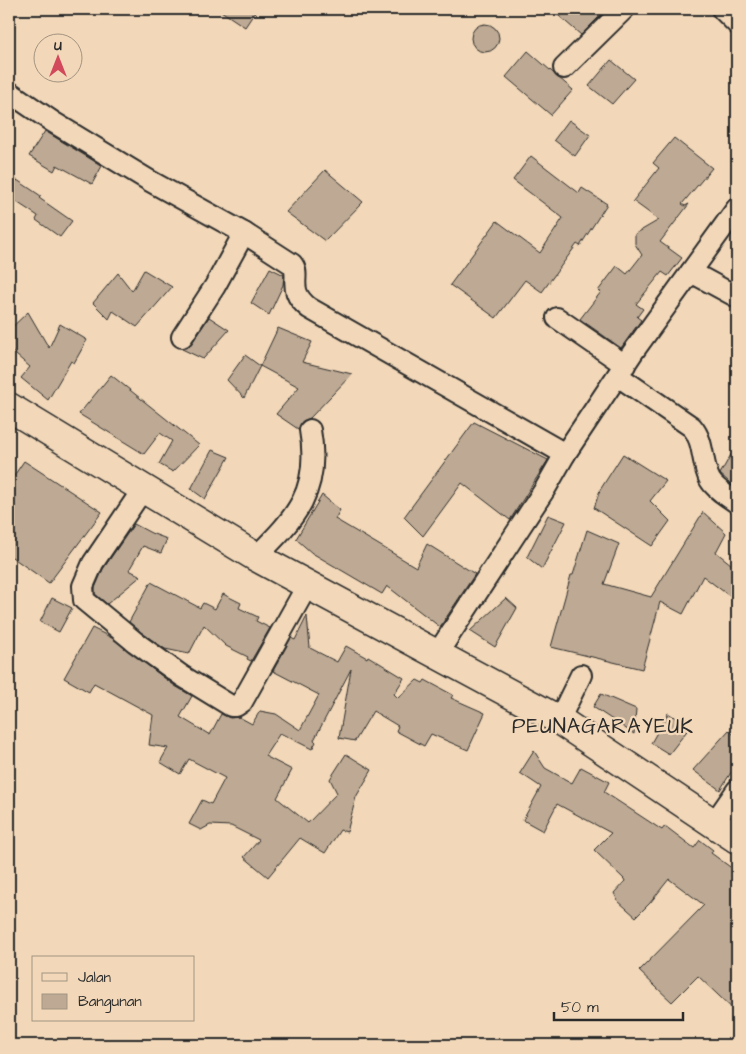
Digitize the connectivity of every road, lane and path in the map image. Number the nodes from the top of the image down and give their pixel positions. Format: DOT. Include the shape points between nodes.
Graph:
graph roads {
  1 [pos="624,9"];
  2 [pos="722,9"];
  3 [pos="737,24"];
  4 [pos="564,68"];
  5 [pos="9,92"];
  6 [pos="737,208"];
  7 [pos="244,233"];
  8 [pos="694,274"];
  9 [pos="737,297"];
  10 [pos="557,318"];
  11 [pos="182,337"];
  12 [pos="626,377"];
  13 [pos="12,416"];
  14 [pos="310,430"];
  15 [pos="565,454"];
  16 [pos="143,488"];
  17 [pos="737,503"];
  18 [pos="256,557"];
  19 [pos="307,586"];
  20 [pos="437,654"];
  21 [pos="581,675"];
  22 [pos="559,720"];
  23 [pos="737,790"];
  24 [pos="714,823"];
  25 [pos="737,839"];
  1 -- 4 [label="street"];
  2 -- 3 [label="street"];
  5 -- 7 [label="street" via="150,181"];
  6 -- 8 [label="street"];
  7 -- 11 [label="street"];
  7 -- 15 [label="street" via="294,266 296,293 308,308"];
  8 -- 9 [label="street"];
  8 -- 12 [label="street"];
  10 -- 12 [label="street"];
  12 -- 15 [label="street"];
  12 -- 17 [label="street" via="696,432 711,482"];
  13 -- 16 [label="highway"];
  14 -- 18 [label="street" via="314,460 307,493 288,525"];
  15 -- 20 [label="street"];
  16 -- 18 [label="highway"];
  16 -- 19 [label="street" via="89,571 82,586 84,600 182,676 231,706 242,702"];
  18 -- 19 [label="highway"];
  19 -- 20 [label="highway"];
  20 -- 22 [label="highway"];
  21 -- 22 [label="street"];
  22 -- 24 [label="highway"];
  23 -- 24 [label="street"];
  24 -- 25 [label="highway"];
}
